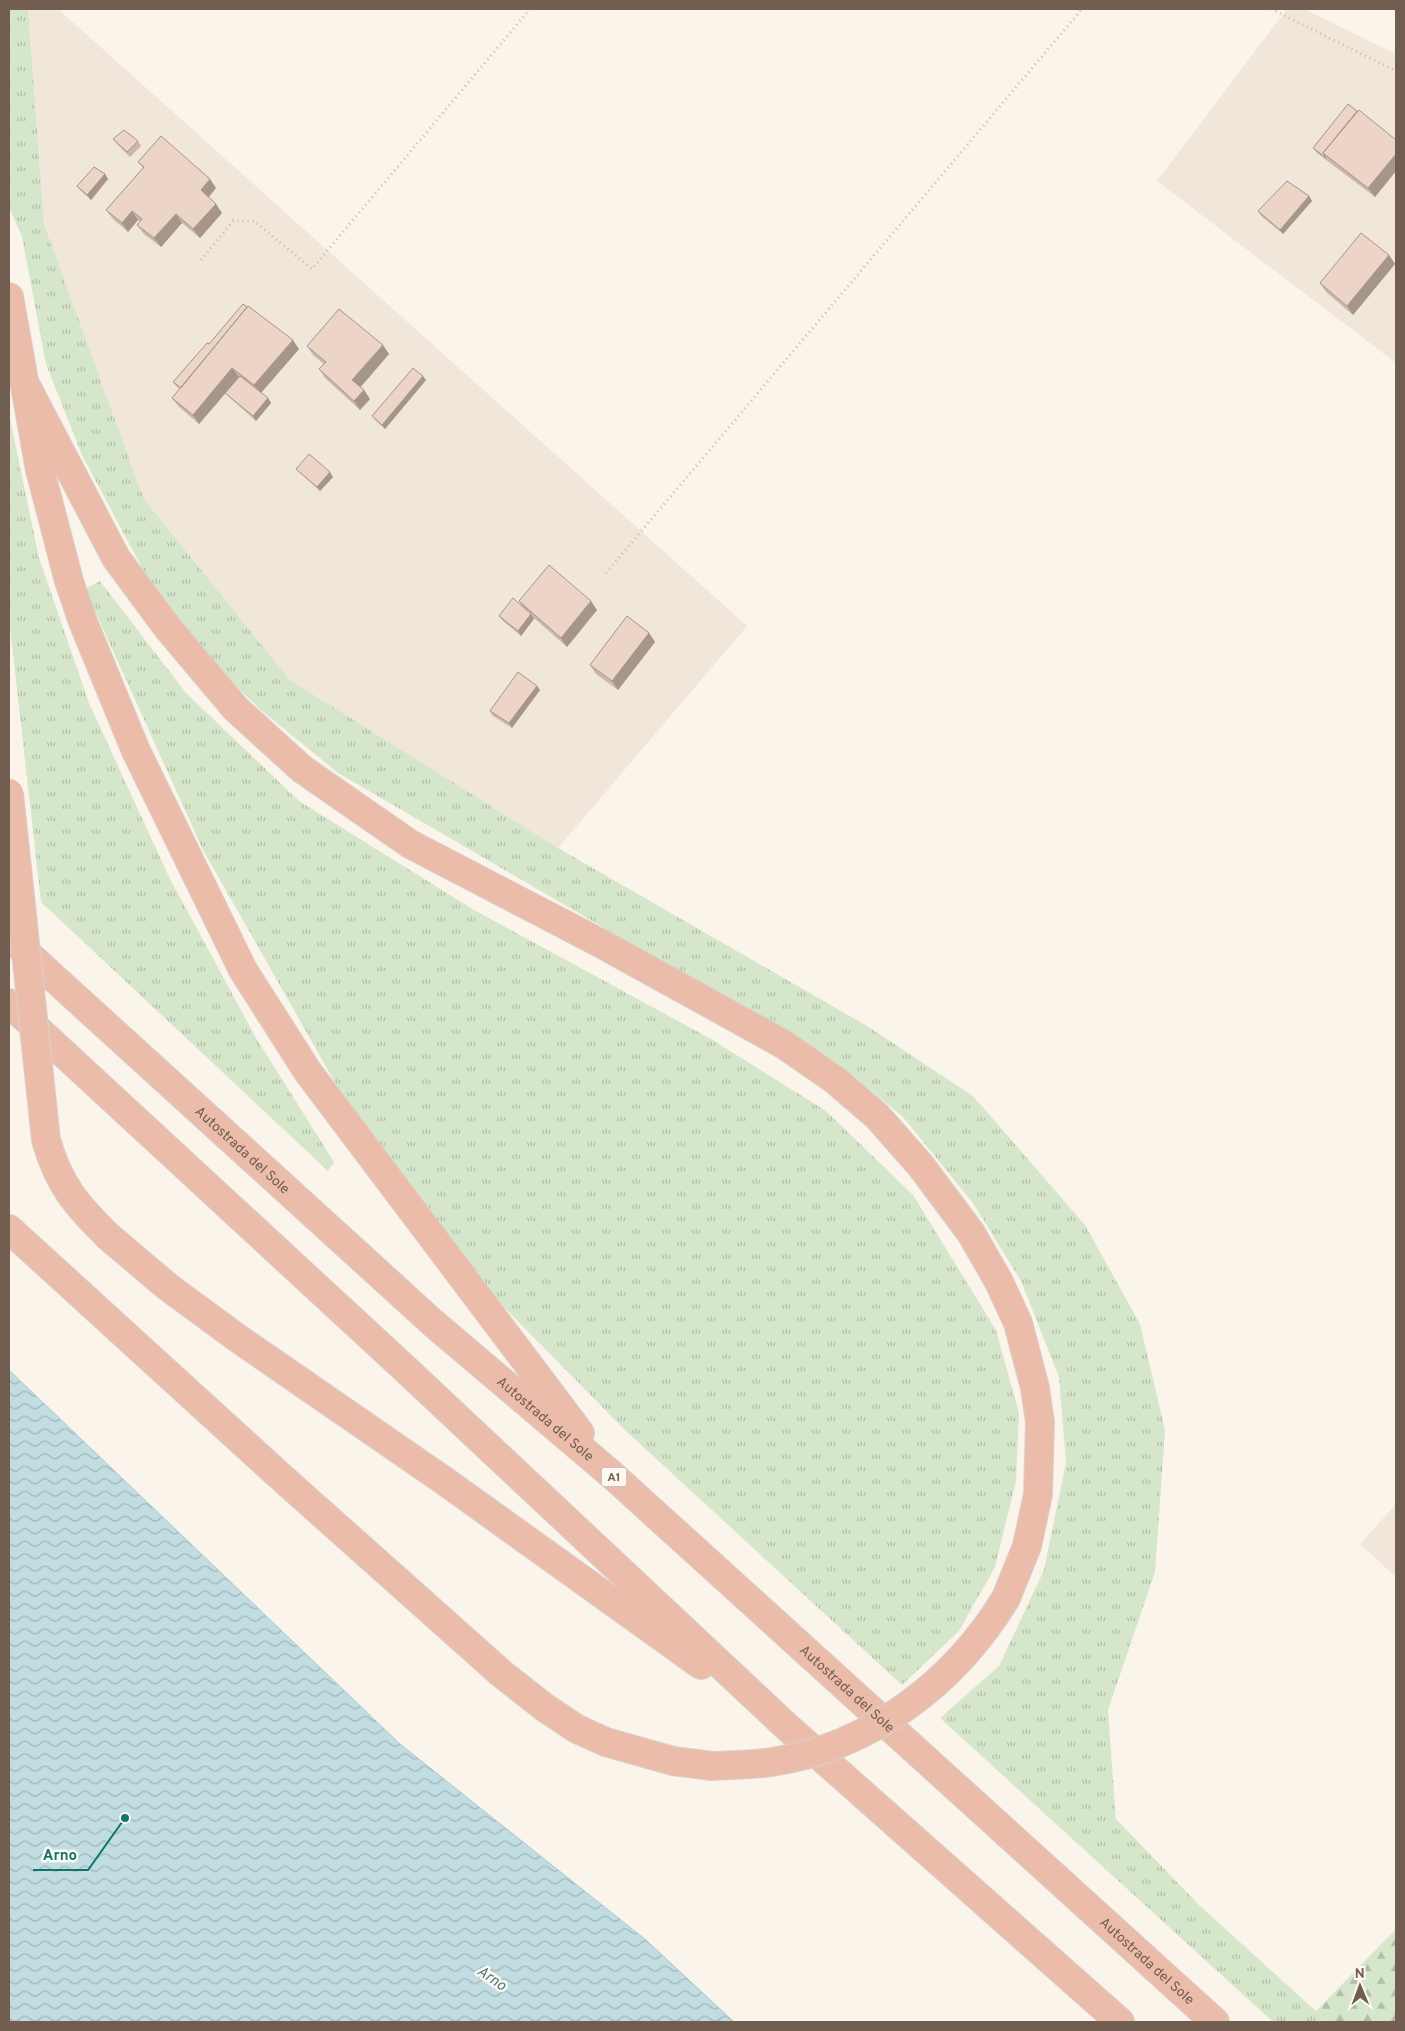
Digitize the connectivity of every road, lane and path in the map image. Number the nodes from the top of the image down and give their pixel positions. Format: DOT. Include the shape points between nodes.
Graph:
graph roads {
  1 [pos="530,9"];
  2 [pos="1082,9"];
  3 [pos="1271,9"];
  4 [pos="1396,71"];
  5 [pos="202,260"];
  6 [pos="9,297"];
  7 [pos="22,378"];
  8 [pos="606,573"];
  9 [pos="9,794"];
  10 [pos="9,938"];
  11 [pos="9,1003"];
  12 [pos="9,1229"];
  13 [pos="611,1474"];
  14 [pos="786,1726"];
  15 [pos="1120,2022"];
  16 [pos="1214,2022"];
  1 -- 5 [label="path" via="312,269 254,221 233,221"];
  2 -- 8 [label="path"];
  3 -- 4 [label="path"];
  6 -- 7 [label="highway"];
  7 -- 12 [label="highway, bridge" via="116,558 167,628 236,709 302,769 410,844 602,944 783,1044 835,1080 877,1116 921,1166 971,1233 1018,1323 1040,1422 1038,1494 1027,1546 1006,1598 988,1628 957,1664 924,1694 876,1726 825,1750 772,1762 712,1766 673,1761 606,1742 577,1729 502,1674"];
  7 -- 13 [label="highway" via="51,515 83,622 136,751 243,970 308,1072"];
  9 -- 14 [label="highway, bridge" via="46,1140 59,1179 85,1214 168,1287 221,1326 438,1476"];
  10 -- 13 [label="highway, Autostrada del Sole / A1" via="433,1323"];
  11 -- 14 [label="highway" via="402,1365"];
  13 -- 16 [label="highway, Autostrada del Sole / A1"];
  14 -- 15 [label="highway"];
}
